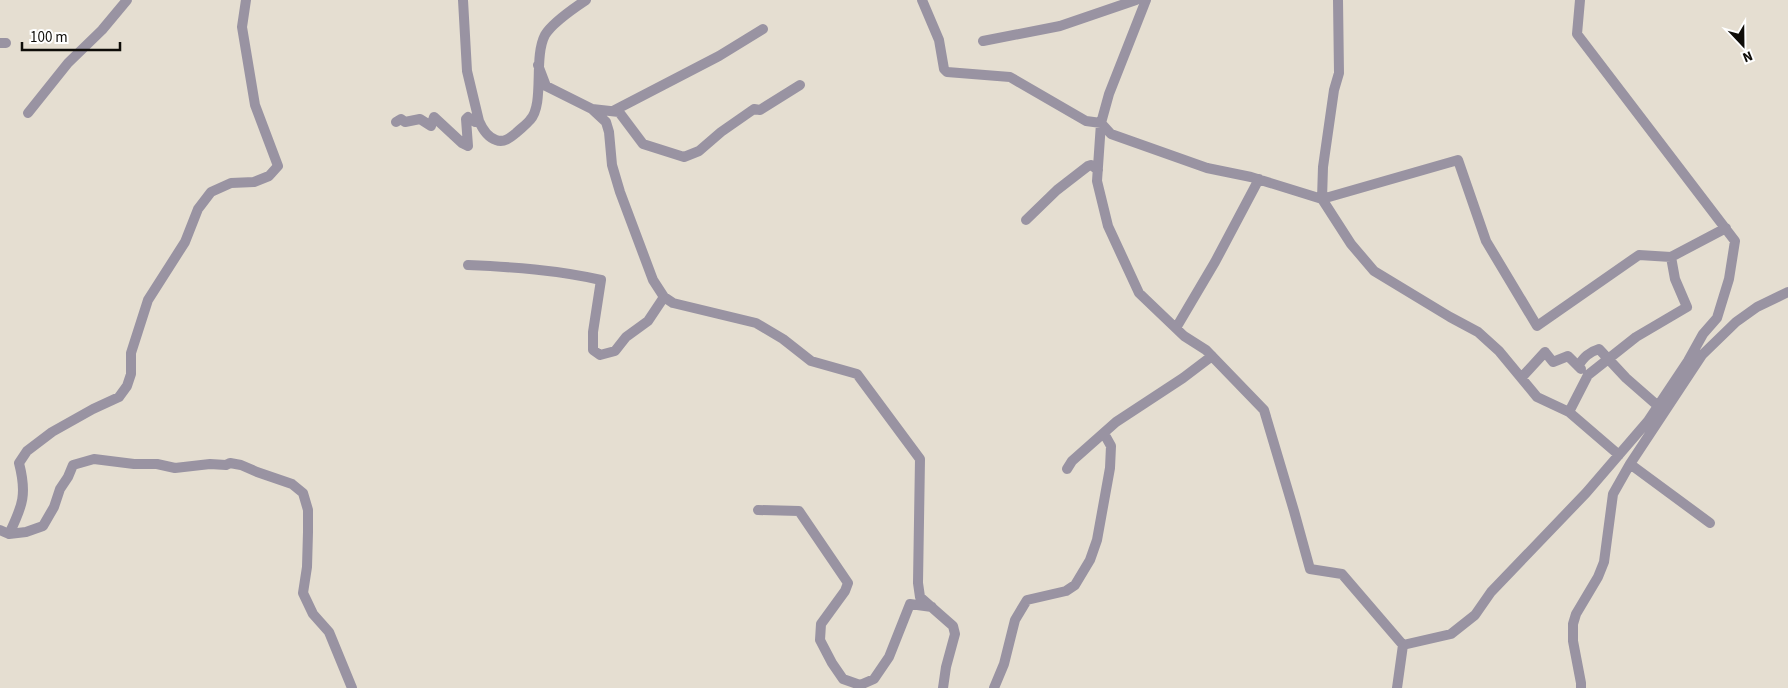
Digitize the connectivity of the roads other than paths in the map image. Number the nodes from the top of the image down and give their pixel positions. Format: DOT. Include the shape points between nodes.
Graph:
graph roads {
  1 [pos="128,0"];
  2 [pos="246,0"];
  3 [pos="463,0"];
  4 [pos="586,0"];
  5 [pos="922,0"];
  6 [pos="1136,0"];
  7 [pos="1146,0"];
  8 [pos="1338,0"];
  9 [pos="1580,0"];
  10 [pos="763,29"];
  11 [pos="983,41"];
  12 [pos="538,65"];
  13 [pos="800,85"];
  14 [pos="592,109"];
  15 [pos="613,111"];
  16 [pos="28,113"];
  17 [pos="479,120"];
  18 [pos="396,122"];
  19 [pos="1101,123"];
  20 [pos="1098,170"];
  21 [pos="1259,179"];
  22 [pos="1322,199"];
  23 [pos="1026,220"];
  24 [pos="1726,228"];
  25 [pos="1671,257"];
  26 [pos="468,265"];
  27 [pos="1788,292"];
  28 [pos="664,297"];
  29 [pos="1176,328"];
  30 [pos="1212,356"];
  31 [pos="1608,359"];
  32 [pos="1578,366"];
  33 [pos="1588,375"];
  34 [pos="1522,377"];
  35 [pos="1658,406"];
  36 [pos="1569,412"];
  37 [pos="1106,437"];
  38 [pos="1619,454"];
  39 [pos="1630,464"];
  40 [pos="1067,469"];
  41 [pos="758,510"];
  42 [pos="1710,523"];
  43 [pos="4,532"];
  44 [pos="932,607"];
  45 [pos="1404,646"];
  46 [pos="352,688"];
  47 [pos="943,688"];
  48 [pos="994,688"];
  49 [pos="1397,688"];
  50 [pos="1581,688"];
  1 -- 16 [label="street" via="68,63"];
  2 -- 43 [label="street" via="242,27 255,105 278,166 269,176 254,182 231,182 211,192 198,209 185,242 148,300 131,353 131,374 127,386 119,397 52,432 27,451 19,462 24,490 18,515"];
  3 -- 17 [label="street" via="467,71"];
  4 -- 12 [label="street" via="545,34"];
  5 -- 19 [label="street" via="939,40 947,72 1010,77 1086,121"];
  6 -- 11 [label="street" via="1060,26"];
  7 -- 19 [label="street"];
  8 -- 22 [label="street" via="1339,73 1323,167"];
  9 -- 24 [label="street" via="1577,34"];
  10 -- 15 [label="street"];
  12 -- 14 [label="street" via="546,86"];
  12 -- 17 [label="street" via="537,106 532,119 507,140 499,142 492,139"];
  13 -- 15 [label="street" via="760,110 754,108 700,151 684,157 643,144 619,112"];
  14 -- 15 [label="street"];
  14 -- 28 [label="street" via="606,122 612,165 620,192 653,280"];
  17 -- 18 [label="street" via="466,119 468,146 434,117 431,126 420,119"];
  19 -- 20 [label="street"];
  19 -- 21 [label="street" via="1111,134 1207,168"];
  20 -- 23 [label="street" via="1088,166"];
  20 -- 29 [label="street" via="1097,182 1108,226 1139,293"];
  21 -- 22 [label="street"];
  21 -- 29 [label="street"];
  22 -- 25 [label="street" via="1458,160 1486,241 1537,326 1639,255"];
  22 -- 34 [label="street" via="1351,244 1374,270 1478,332"];
  24 -- 25 [label="street"];
  24 -- 35 [label="street" via="1735,241 1729,279 1716,318"];
  25 -- 31 [label="street" via="1675,279 1687,307 1636,336"];
  26 -- 28 [label="street" via="517,267 601,280 593,332 593,350 600,355 615,351 648,321"];
  27 -- 39 [label="street" via="1736,322 1702,355"];
  28 -- 44 [label="street" via="674,303 756,323 811,361 857,374 920,459 918,583 920,597"];
  29 -- 30 [label="street"];
  30 -- 40 [label="street" via="1116,422"];
  30 -- 45 [label="street" via="1264,410 1310,569 1342,574"];
  31 -- 32 [label="street" via="1599,348 1582,359"];
  31 -- 33 [label="street"];
  31 -- 35 [label="street"];
  32 -- 33 [label="street"];
  32 -- 34 [label="street" via="1568,356 1553,362 1545,352"];
  33 -- 36 [label="street"];
  34 -- 36 [label="street" via="1537,397"];
  35 -- 38 [label="street"];
  36 -- 38 [label="street"];
  37 -- 48 [label="street" via="1110,446 1110,468 1097,540 1090,560 1075,585 1066,591 1027,600 1015,620"];
  38 -- 45 [label="street" via="1491,592 1475,615 1451,634"];
  39 -- 42 [label="street"];
  39 -- 50 [label="street" via="1613,494 1601,570 1573,624"];
  41 -- 44 [label="street" via="800,511 848,583 846,591 821,624 820,640 843,679 860,685 874,679 889,657 910,604"];
  43 -- 46 [label="street" via="26,532 43,526 74,465 94,459 174,468 230,463 292,484 303,493 308,510 308,567 303,593 313,614 329,632"];
  44 -- 47 [label="street" via="953,626 955,634"];
  45 -- 49 [label="street"];
}
